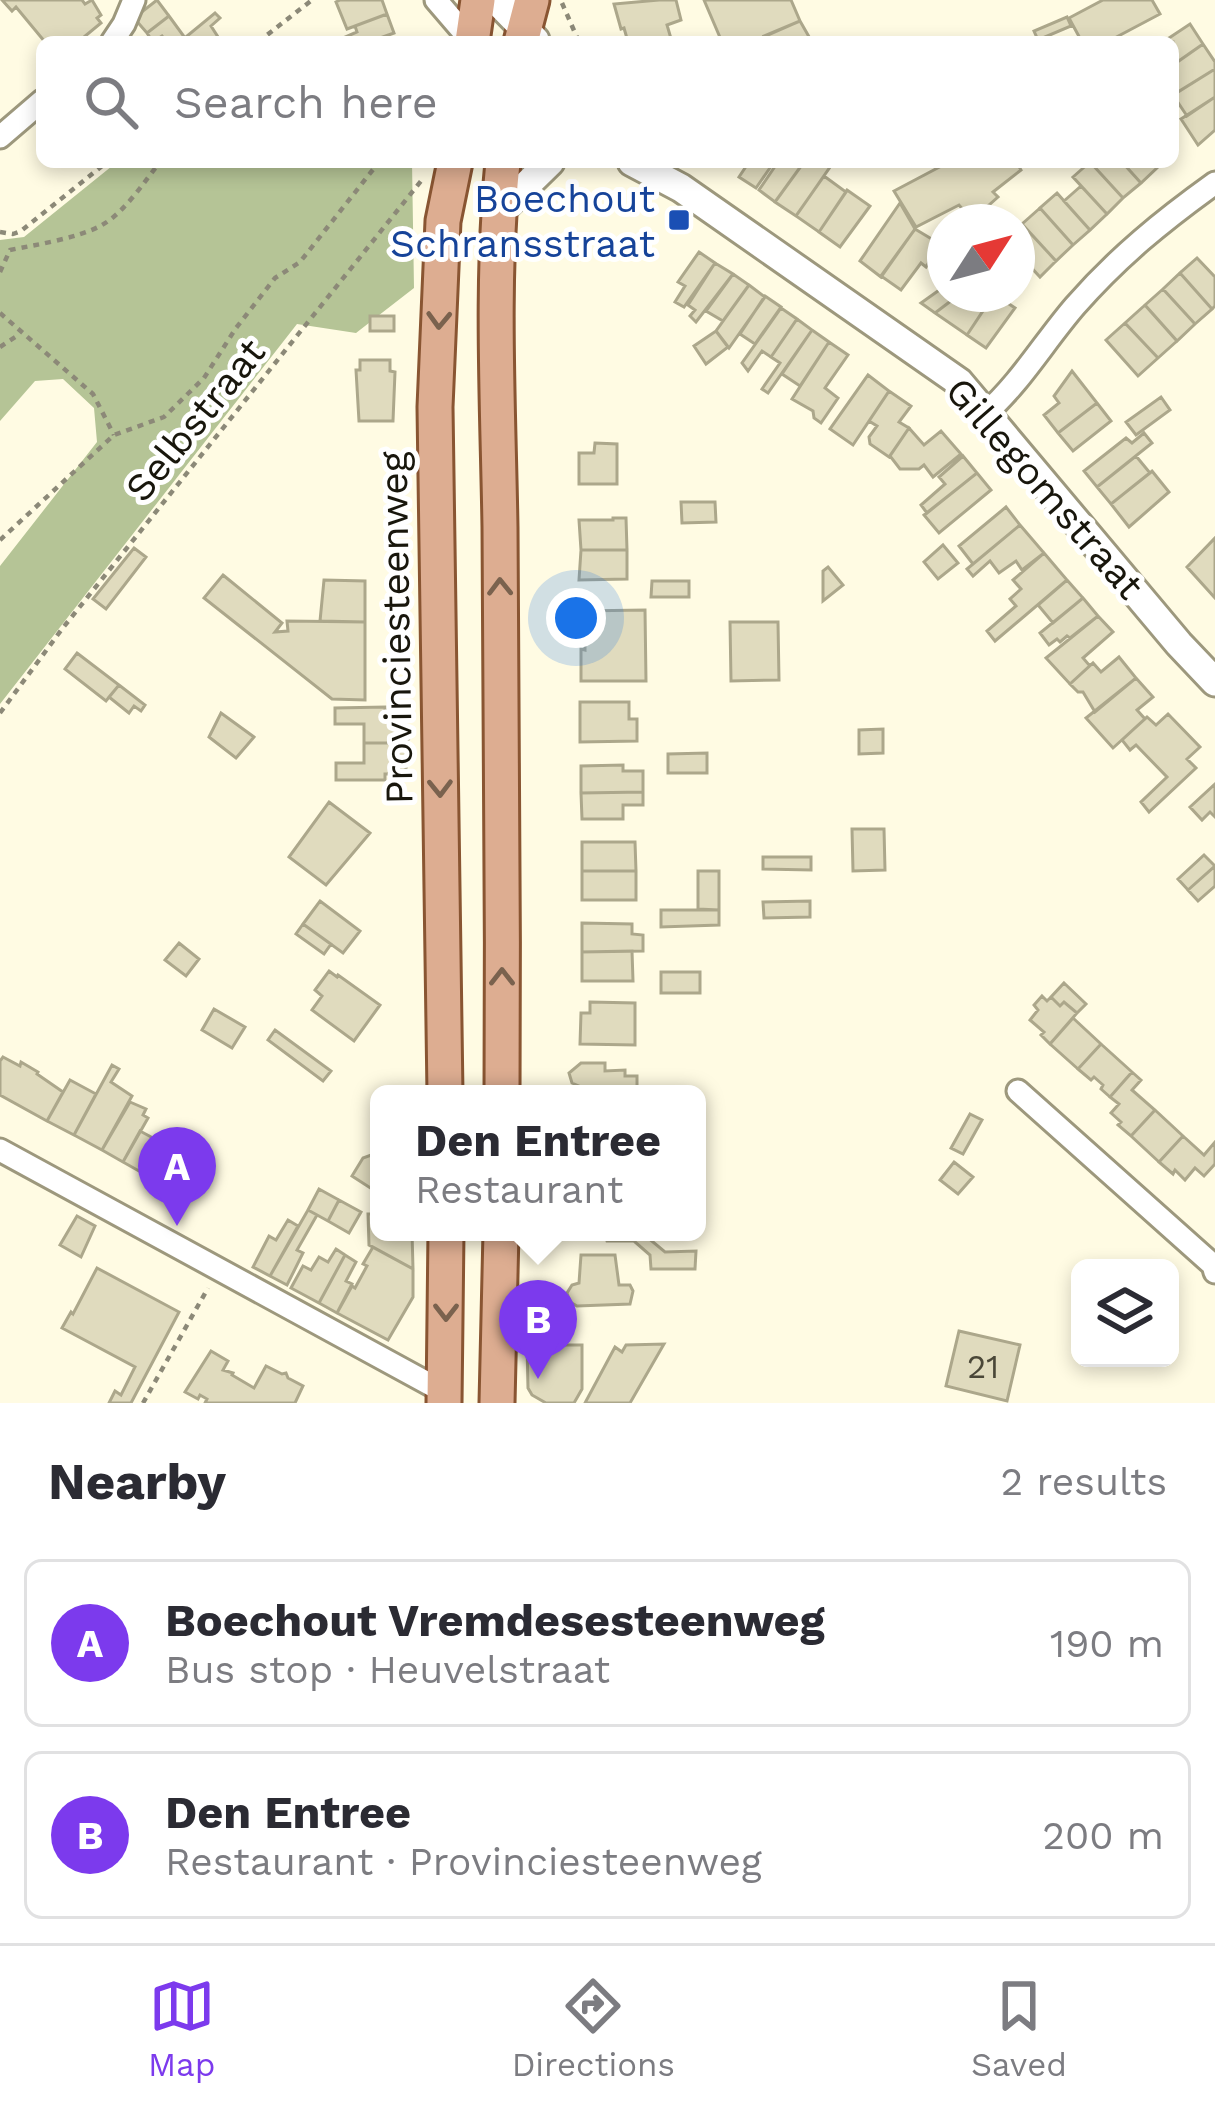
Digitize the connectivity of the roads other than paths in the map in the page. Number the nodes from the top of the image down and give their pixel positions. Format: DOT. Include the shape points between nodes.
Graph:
graph roads {
  1 [pos="134,0"];
  2 [pos="436,0"];
  3 [pos="478,0"];
  4 [pos="496,0"];
  5 [pos="540,19"];
  6 [pos="116,36"];
  7 [pos="467,36"];
  8 [pos="473,36"];
  9 [pos="36,106"];
  10 [pos="0,137"];
  11 [pos="447,168"];
  12 [pos="502,168"];
  13 [pos="544,168"];
  14 [pos="643,168"];
  15 [pos="661,168"];
  16 [pos="1215,183"];
  17 [pos="681,188"];
  18 [pos="498,212"];
  19 [pos="986,414"];
  20 [pos="1215,682"];
  21 [pos="445,1085"];
  22 [pos="502,1085"];
  23 [pos="1018,1090"];
  24 [pos="0,1150"];
  25 [pos="446,1241"];
  26 [pos="501,1241"];
  27 [pos="1215,1272"];
  28 [pos="451,1400"];
  29 [pos="497,1403"];
  1 -- 6 [label="street"];
  2 -- 7 [label="street"];
  3 -- 8 [label="main road"];
  4 -- 5 [label="street"];
  9 -- 10 [label="street"];
  11 -- 21 [label="main road, Provinciesteenweg, one-way" via="435,407"];
  12 -- 18 [label="main road"];
  13 -- 18 [label="street"];
  14 -- 17 [label="street, Gillegomstraat"];
  15 -- 17 [label="street, Gillegomstraat"];
  16 -- 19 [label="street" via="1120,256"];
  17 -- 19 [label="street, Gillegomstraat" via="959,382"];
  22 -- 18 [label="main road, one-way"];
  19 -- 20 [label="street, Gillegomstraat"];
  23 -- 27 [label="street"];
  24 -- 28 [label="street"];
  25 -- 28 [label="main road, one-way"];
  26 -- 29 [label="main road"];
}
